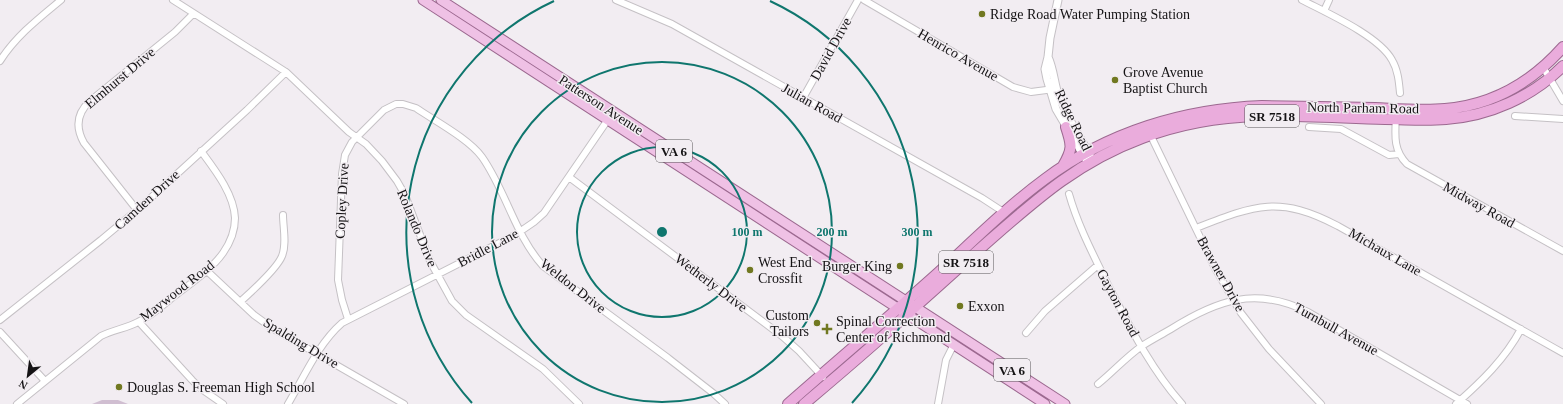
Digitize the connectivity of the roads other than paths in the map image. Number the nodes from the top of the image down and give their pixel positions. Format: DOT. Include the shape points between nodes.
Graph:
graph roads {
  1 [pos="61,0"];
  2 [pos="173,0"];
  3 [pos="423,0"];
  4 [pos="616,0"];
  5 [pos="858,0"];
  6 [pos="864,0"];
  7 [pos="1058,0"];
  8 [pos="1302,0"];
  9 [pos="1329,0"];
  10 [pos="440,2"];
  11 [pos="1324,11"];
  12 [pos="193,14"];
  13 [pos="1563,47"];
  14 [pos="0,61"];
  15 [pos="1563,66"];
  16 [pos="1543,67"];
  17 [pos="286,72"];
  18 [pos="1550,78"];
  19 [pos="1053,89"];
  20 [pos="1400,93"];
  21 [pos="803,98"];
  22 [pos="1563,102"];
  23 [pos="1396,114"];
  24 [pos="611,116"];
  25 [pos="1515,116"];
  26 [pos="1563,119"];
  27 [pos="438,123"];
  28 [pos="1066,127"];
  29 [pos="1309,127"];
  30 [pos="1148,131"];
  31 [pos="357,137"];
  32 [pos="201,151"];
  33 [pos="1399,154"];
  34 [pos="1088,158"];
  35 [pos="1062,167"];
  36 [pos="569,177"];
  37 [pos="1029,192"];
  38 [pos="1069,194"];
  39 [pos="137,210"];
  40 [pos="1005,213"];
  41 [pos="282,215"];
  42 [pos="1017,216"];
  43 [pos="1196,228"];
  44 [pos="520,231"];
  45 [pos="1563,252"];
  46 [pos="1098,265"];
  47 [pos="206,270"];
  48 [pos="437,275"];
  49 [pos="1233,300"];
  50 [pos="240,302"];
  51 [pos="902,305"];
  52 [pos="911,311"];
  53 [pos="348,319"];
  54 [pos="0,320"];
  55 [pos="139,322"];
  56 [pos="1521,329"];
  57 [pos="0,332"];
  58 [pos="1026,333"];
  59 [pos="954,344"];
  60 [pos="1141,347"];
  61 [pos="1563,353"];
  62 [pos="318,354"];
  63 [pos="821,375"];
  64 [pos="45,381"];
  65 [pos="828,383"];
  66 [pos="1098,384"];
  67 [pos="1458,402"];
  68 [pos="17,404"];
  69 [pos="223,404"];
  70 [pos="288,404"];
  71 [pos="404,404"];
  72 [pos="579,404"];
  73 [pos="725,404"];
  74 [pos="788,404"];
  75 [pos="804,404"];
  76 [pos="938,404"];
  77 [pos="1045,404"];
  78 [pos="1065,404"];
  79 [pos="1182,404"];
  80 [pos="1322,404"];
  81 [pos="1466,404"];
  1 -- 14 [label="street" via="25,30"];
  2 -- 12 [label="street, Rolando Drive"];
  3 -- 10 [label="main road, Patterson Avenue / VA 6"];
  4 -- 21 [label="street, Julian Road" via="672,24"];
  5 -- 21 [label="street, David Drive"];
  6 -- 19 [label="street, Henrico Avenue" via="1013,87 1031,92"];
  7 -- 19 [label="street, Ridge Road" via="1045,69"];
  8 -- 11 [label="street"];
  9 -- 11 [label="street"];
  10 -- 24 [label="main road, Patterson Avenue / VA 6"];
  11 -- 20 [label="street" via="1368,36 1387,52 1395,66"];
  12 -- 17 [label="street, Rolando Drive"];
  12 -- 39 [label="street, Elmhurst Drive" via="175,32 90,101 79,115 79,131 84,143"];
  13 -- 16 [label="highway, North Parham Road / SR 7518"];
  15 -- 18 [label="highway, North Parham Road / SR 7518"];
  16 -- 18 [label="street"];
  16 -- 23 [label="highway, North Parham Road / SR 7518" via="1515,87 1480,103"];
  17 -- 31 [label="street, Rolando Drive"];
  17 -- 32 [label="street, Camden Drive"];
  18 -- 22 [label="street"];
  18 -- 23 [label="highway, North Parham Road / SR 7518" via="1514,101 1477,114 1448,119"];
  19 -- 28 [label="street, Ridge Road" via="1056,110"];
  19 -- 34 [label="street, Ridge Road"];
  21 -- 40 [label="street, Julian Road"];
  23 -- 30 [label="highway, North Parham Road / SR 7518" via="1240,107 1198,112"];
  23 -- 33 [label="street" via="1395,141"];
  24 -- 36 [label="street, Bridle Lane"];
  24 -- 51 [label="main road, Patterson Avenue / VA 6"];
  25 -- 26 [label="street"];
  27 -- 31 [label="street, Copley Drive" via="416,108 396,104 384,110"];
  27 -- 44 [label="street, Weldon Drive" via="474,148 482,158"];
  28 -- 34 [label="street, Ridge Road"];
  28 -- 35 [label="highway" via="1071,146"];
  29 -- 33 [label="street" via="1341,128 1389,155"];
  30 -- 34 [label="highway, North Parham Road / SR 7518" via="1117,137"];
  30 -- 43 [label="street, Brawner Drive"];
  31 -- 48 [label="street, Rolando Drive" via="382,161 397,181"];
  31 -- 53 [label="street, Copley Drive" via="348,147 343,167 338,280"];
  32 -- 39 [label="street, Camden Drive"];
  32 -- 47 [label="street, Maywood Road" via="225,188 235,219 234,230 228,244 218,260"];
  33 -- 45 [label="street, Midway Road" via="1415,170"];
  34 -- 35 [label="highway, North Parham Road / SR 7518"];
  34 -- 42 [label="highway, North Parham Road / SR 7518"];
  35 -- 37 [label="highway, North Parham Road / SR 7518"];
  36 -- 44 [label="street, Bridle Lane" via="544,213"];
  36 -- 63 [label="street, Wetherly Drive" via="782,336"];
  37 -- 40 [label="highway, North Parham Road / SR 7518"];
  37 -- 42 [label="highway" via="1026,199 1014,209"];
  38 -- 46 [label="street, Gayton Road" via="1075,215"];
  39 -- 54 [label="street, Camden Drive"];
  40 -- 51 [label="highway, North Parham Road / SR 7518"];
  41 -- 50 [label="street" via="282,256 263,280"];
  42 -- 52 [label="highway, North Parham Road / SR 7518"];
  43 -- 49 [label="street, Brawner Drive"];
  43 -- 56 [label="street, Michaux Lane" via="1231,214 1262,206 1282,206 1310,212"];
  44 -- 48 [label="street, Bridle Lane"];
  44 -- 73 [label="street, Weldon Drive" via="543,266 668,358"];
  46 -- 58 [label="street" via="1045,311"];
  46 -- 60 [label="street, Gayton Road"];
  47 -- 50 [label="street, Spalding Drive"];
  47 -- 55 [label="street, Maywood Road"];
  48 -- 53 [label="street, Bridle Lane"];
  48 -- 72 [label="street, Rolando Drive" via="460,309 543,369"];
  49 -- 60 [label="street, Turnbull Avenue" via="1188,318"];
  49 -- 67 [label="street, Turnbull Avenue" via="1261,298 1297,307"];
  49 -- 80 [label="street, Brawner Drive" via="1269,349"];
  50 -- 62 [label="street, Spalding Drive" via="272,328"];
  51 -- 52 [label="main road, Patterson Avenue / VA 6"];
  51 -- 63 [label="highway, North Parham Road / SR 7518"];
  52 -- 59 [label="main road, Patterson Avenue / VA 6"];
  52 -- 65 [label="highway, North Parham Road / SR 7518"];
  52 -- 78 [label="main road, Patterson Avenue / VA 6"];
  53 -- 62 [label="street, Bridle Lane" via="334,330"];
  55 -- 64 [label="street, Maywood Road" via="101,336"];
  55 -- 69 [label="street" via="200,388"];
  56 -- 61 [label="street, Michaux Lane"];
  56 -- 67 [label="street" via="1492,370"];
  57 -- 64 [label="street"];
  59 -- 76 [label="street" via="946,360"];
  59 -- 77 [label="main road, Patterson Avenue / VA 6"];
  60 -- 66 [label="street, Turnbull Avenue"];
  60 -- 79 [label="street, Gayton Road"];
  62 -- 70 [label="street, Bridle Lane"];
  62 -- 71 [label="street, Spalding Drive"];
  63 -- 65 [label="street, Wetherly Drive"];
  63 -- 74 [label="highway, North Parham Road / SR 7518"];
  64 -- 68 [label="street, Maywood Road"];
  65 -- 75 [label="highway, North Parham Road / SR 7518"];
  67 -- 81 [label="street, Turnbull Avenue"];
}
